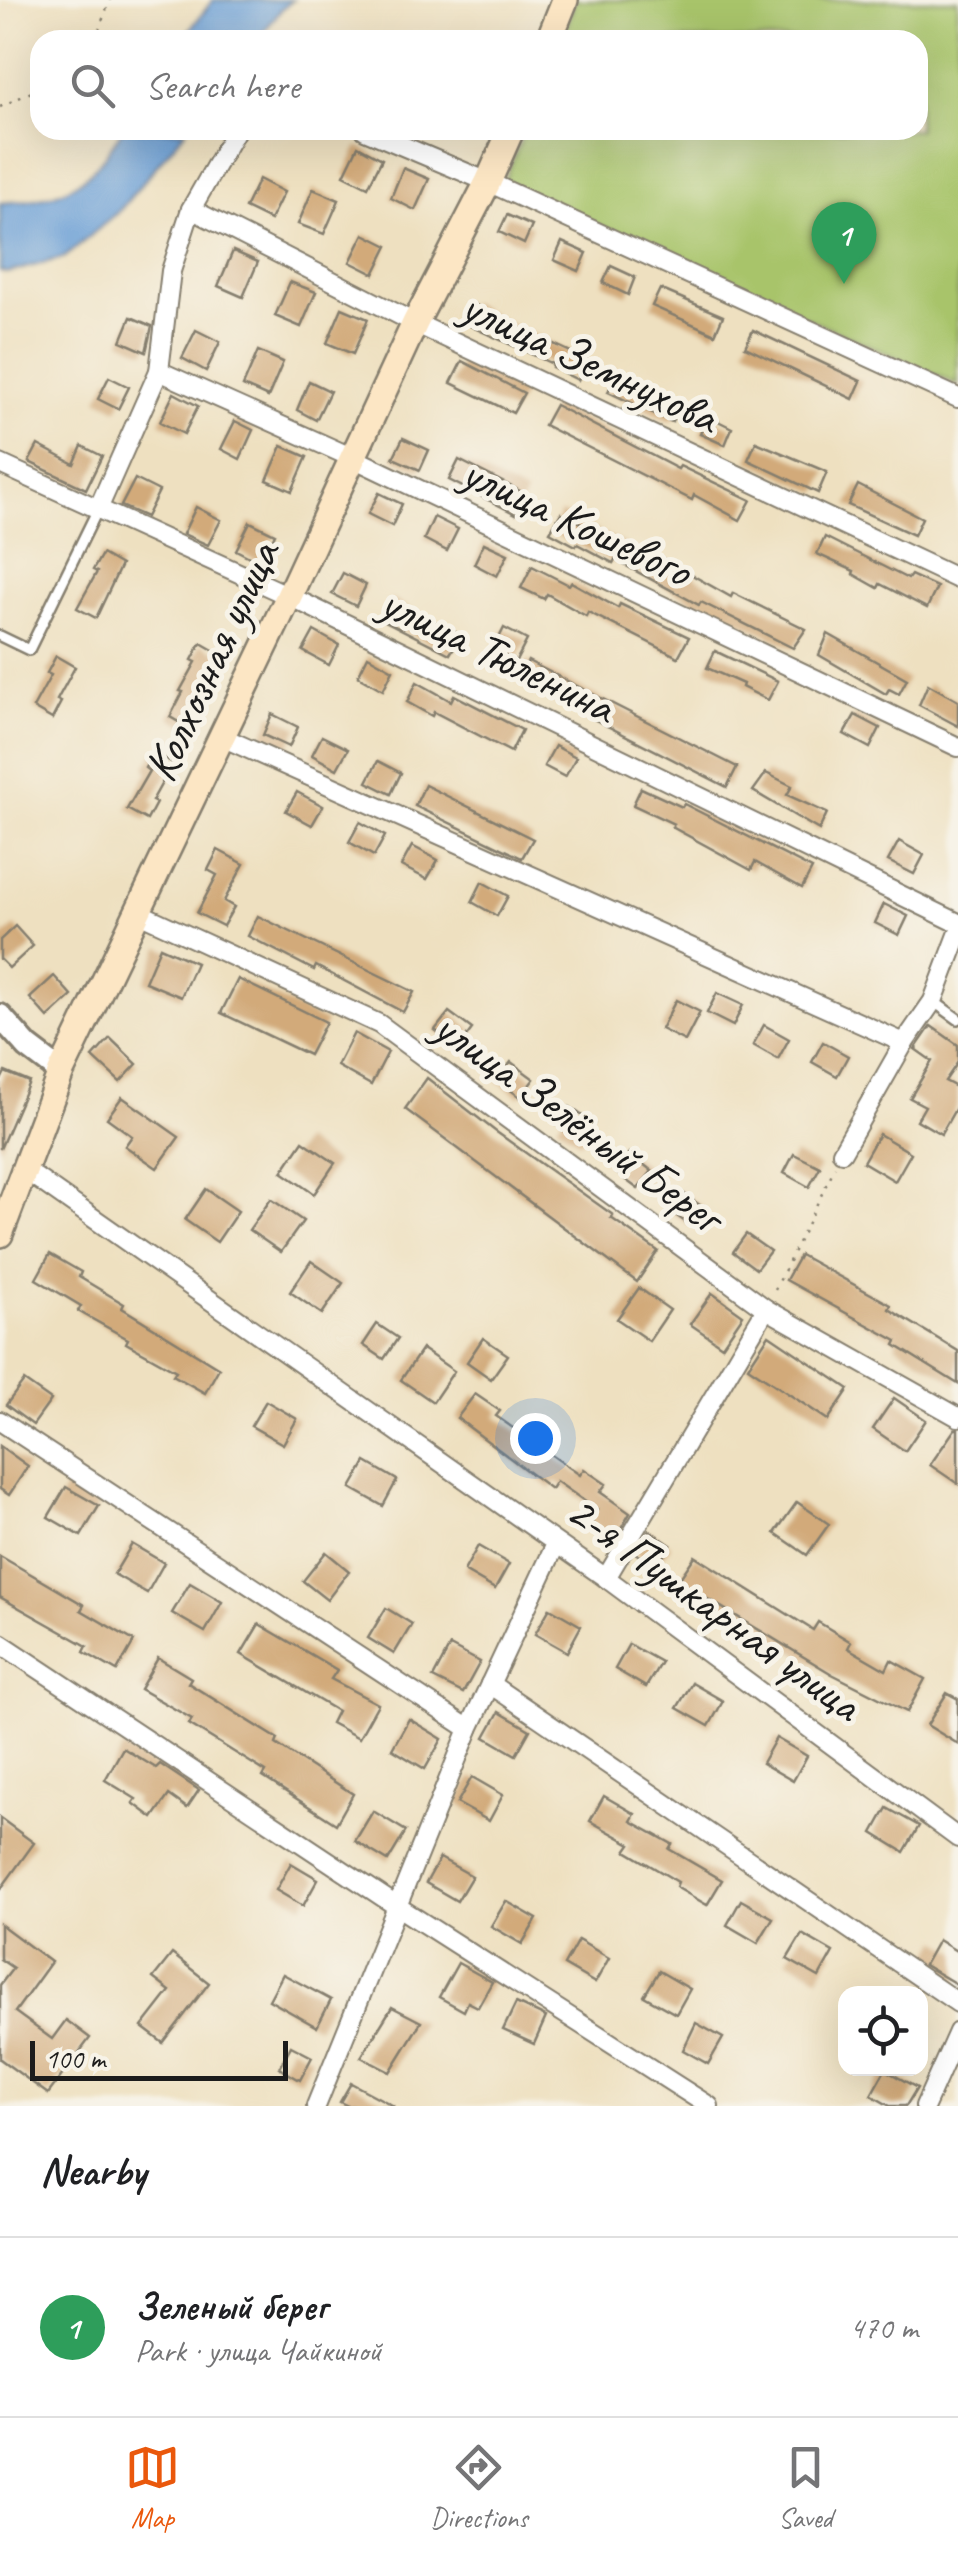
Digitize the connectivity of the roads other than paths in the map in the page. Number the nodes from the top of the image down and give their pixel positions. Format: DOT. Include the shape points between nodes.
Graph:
graph roads {
  1 [pos="565,0"];
  2 [pos="553,30"];
  3 [pos="230,140"];
  4 [pos="389,140"];
  5 [pos="507,140"];
  6 [pos="488,182"];
  7 [pos="191,209"];
  8 [pos="415,323"];
  9 [pos="159,370"];
  10 [pos="958,398"];
  11 [pos="353,458"];
  12 [pos="0,464"];
  13 [pos="98,509"];
  14 [pos="958,579"];
  15 [pos="289,596"];
  16 [pos="0,636"];
  17 [pos="222,738"];
  18 [pos="958,747"];
  19 [pos="138,913"];
  20 [pos="958,922"];
  21 [pos="958,935"];
  22 [pos="932,1001"];
  23 [pos="0,1016"];
  24 [pos="958,1019"];
  25 [pos="904,1043"];
  26 [pos="62,1072"];
  27 [pos="842,1152"];
  28 [pos="25,1170"];
  29 [pos="0,1234"];
  30 [pos="766,1308"];
  31 [pos="958,1417"];
  32 [pos="0,1421"];
  33 [pos="556,1544"];
  34 [pos="606,1578"];
  35 [pos="0,1643"];
  36 [pos="490,1684"];
  37 [pos="469,1729"];
  38 [pos="958,1838"];
  39 [pos="395,1905"];
  40 [pos="958,2003"];
  41 [pos="958,2032"];
  42 [pos="706,2105"];
  43 [pos="316,2106"];
  44 [pos="925,2106"];
  1 -- 2 [label="main road"];
  3 -- 7 [label="street"];
  4 -- 6 [label="street"];
  5 -- 6 [label="main road, Колхозная улица"];
  6 -- 8 [label="main road, Колхозная улица"];
  6 -- 10 [label="street"];
  7 -- 8 [label="street, улица Земнухова"];
  7 -- 9 [label="street" via="171,271"];
  8 -- 11 [label="main road, Колхозная улица"];
  8 -- 14 [label="street, улица Земнухова"];
  9 -- 11 [label="street, улица Кошевого"];
  9 -- 13 [label="street"];
  11 -- 15 [label="main road, Колхозная улица"];
  11 -- 18 [label="street, улица Кошевого"];
  12 -- 13 [label="street, улица Тюленина"];
  13 -- 15 [label="street, улица Тюленина"];
  13 -- 16 [label="lane" via="29,650"];
  15 -- 17 [label="main road, Колхозная улица"];
  15 -- 20 [label="street, улица Тюленина"];
  17 -- 19 [label="main road, Колхозная улица"];
  17 -- 25 [label="street"];
  19 -- 26 [label="main road, Колхозная улица"];
  19 -- 30 [label="street, улица Зелёный Берег" via="379,1024"];
  21 -- 22 [label="street"];
  22 -- 24 [label="lane"];
  22 -- 25 [label="street"];
  23 -- 26 [label="street"];
  25 -- 27 [label="street"];
  26 -- 28 [label="main road, Колхозная улица"];
  28 -- 29 [label="main road, Колхозная улица"];
  28 -- 33 [label="street, 2-я Пушкарная улица"];
  30 -- 31 [label="street, улица Зелёный Берег"];
  30 -- 34 [label="street"];
  32 -- 37 [label="street"];
  33 -- 34 [label="street, 2-я Пушкарная улица"];
  33 -- 36 [label="street"];
  34 -- 38 [label="street, 2-я Пушкарная улица"];
  35 -- 39 [label="street"];
  36 -- 37 [label="street"];
  36 -- 40 [label="street"];
  37 -- 39 [label="street"];
  39 -- 42 [label="street"];
  39 -- 43 [label="street"];
  41 -- 44 [label="street"];
}
